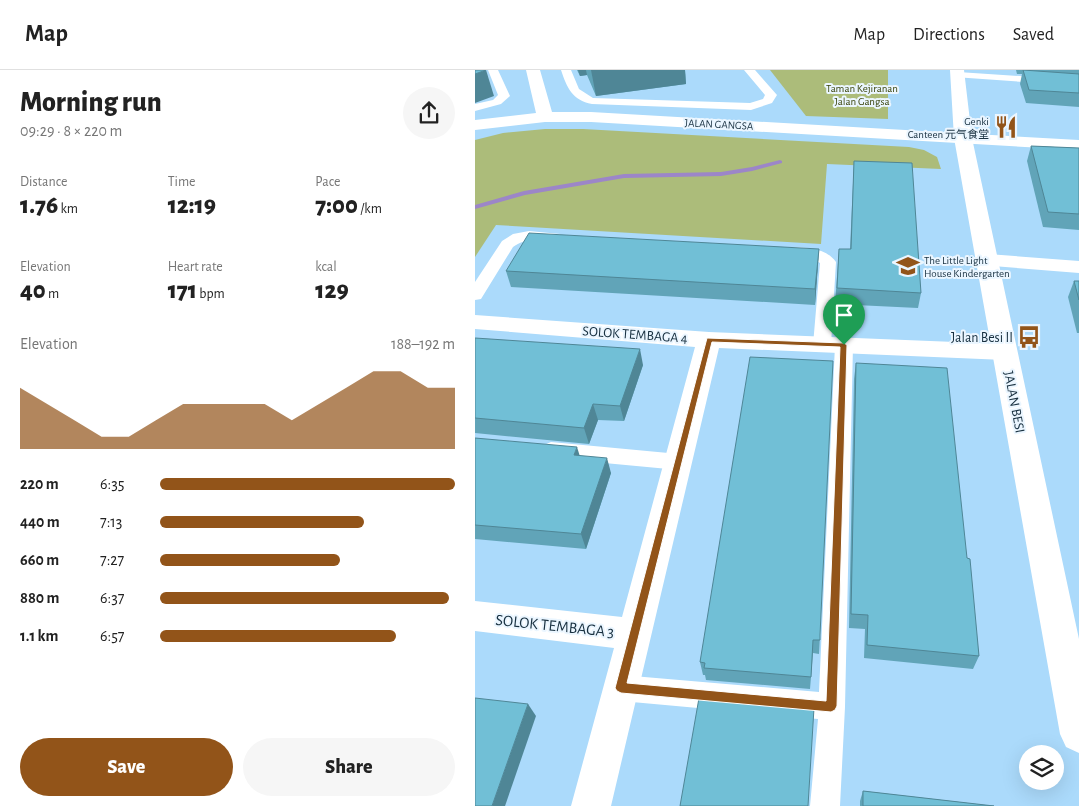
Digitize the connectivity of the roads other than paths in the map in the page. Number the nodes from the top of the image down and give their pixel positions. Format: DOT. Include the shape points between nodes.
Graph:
graph roads {
  1 [pos="493,70"];
  2 [pos="533,70"];
  3 [pos="566,70"];
  4 [pos="749,70"];
  5 [pos="1061,70"];
  6 [pos="957,73"];
  7 [pos="1066,82"];
  8 [pos="1079,83"];
  9 [pos="475,108"];
  10 [pos="545,117"];
  11 [pos="475,125"];
  12 [pos="963,138"];
  13 [pos="1079,145"];
  14 [pos="575,238"];
  15 [pos="774,251"];
  16 [pos="988,260"];
  17 [pos="1079,267"];
  18 [pos="475,295"];
  19 [pos="475,322"];
  20 [pos="709,340"];
  21 [pos="833,345"];
  22 [pos="1005,352"];
  23 [pos="533,448"];
  24 [pos="679,462"];
  25 [pos="475,616"];
  26 [pos="1070,630"];
  27 [pos="635,634"];
  28 [pos="621,688"];
  29 [pos="831,706"];
  30 [pos="1079,734"];
  31 [pos="591,806"];
  32 [pos="825,806"];
  1 -- 9 [label="lane" via="504,96 497,102"];
  2 -- 10 [label="street"];
  3 -- 4 [label="lane" via="575,92 592,101 751,107 767,102 771,95"];
  5 -- 7 [label="lane"];
  6 -- 7 [label="lane"];
  6 -- 12 [label="street, JALAN BESI"];
  7 -- 8 [label="lane"];
  10 -- 11 [label="street, JALAN GANGSA"];
  10 -- 12 [label="street, JALAN GANGSA"];
  12 -- 13 [label="street, JALAN GANGSA"];
  12 -- 16 [label="street, JALAN BESI"];
  14 -- 18 [label="lane" via="525,235 513,238"];
  15 -- 21 [label="lane" via="813,254 828,262"];
  16 -- 17 [label="street"];
  16 -- 22 [label="street, JALAN BESI"];
  19 -- 20 [label="street, SOLOK TEMBAGA 4"];
  20 -- 21 [label="street, SOLOK TEMBAGA 4"];
  20 -- 24 [label="street"];
  21 -- 22 [label="street, SOLOK TEMBAGA 4"];
  21 -- 29 [label="lane"];
  22 -- 26 [label="street, JALAN BESI"];
  23 -- 24 [label="lane"];
  24 -- 27 [label="street"];
  25 -- 27 [label="street, SOLOK TEMBAGA 3"];
  26 -- 30 [label="street, JALAN BESI"];
  27 -- 28 [label="street"];
  28 -- 29 [label="lane"];
  28 -- 31 [label="street"];
  29 -- 32 [label="lane"];
}
